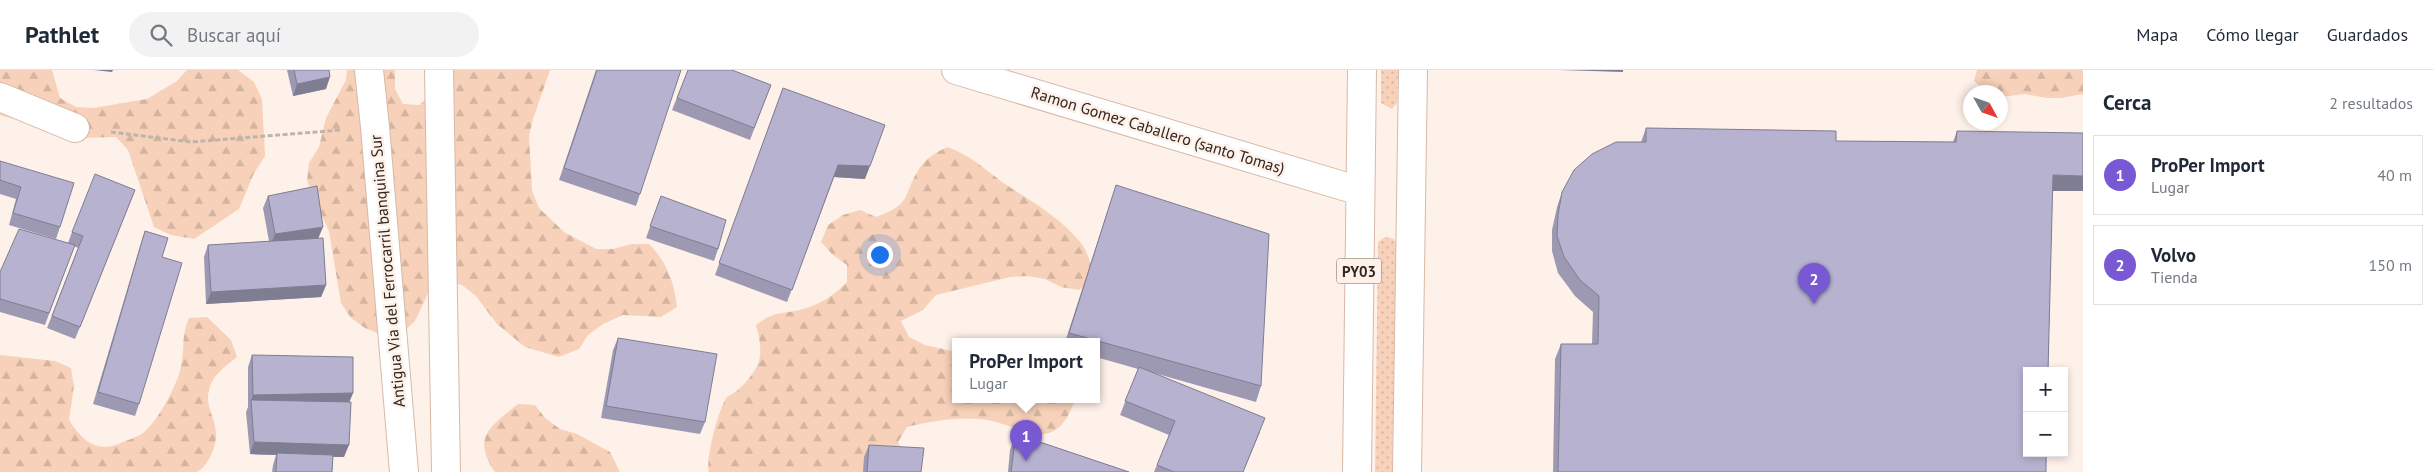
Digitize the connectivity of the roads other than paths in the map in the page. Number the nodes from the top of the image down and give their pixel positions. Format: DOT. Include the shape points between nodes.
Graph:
graph roads {
  1 [pos="369,70"];
  2 [pos="439,70"];
  3 [pos="956,70"];
  4 [pos="1362,70"];
  5 [pos="1413,70"];
  6 [pos="0,97"];
  7 [pos="75,128"];
  8 [pos="1360,190"];
  9 [pos="404,472"];
  10 [pos="446,472"];
  11 [pos="1356,472"];
  12 [pos="1407,472"];
  1 -- 9 [label="main road, Antigua Via del Ferrocarril banquina Sur"];
  2 -- 10 [label="main road"];
  3 -- 8 [label="main road, Ramon Gomez Caballero (santo Tomas)"];
  4 -- 8 [label="main road, PY03"];
  5 -- 12 [label="main road"];
  6 -- 7 [label="main road"];
  8 -- 11 [label="main road, PY03"];
}
